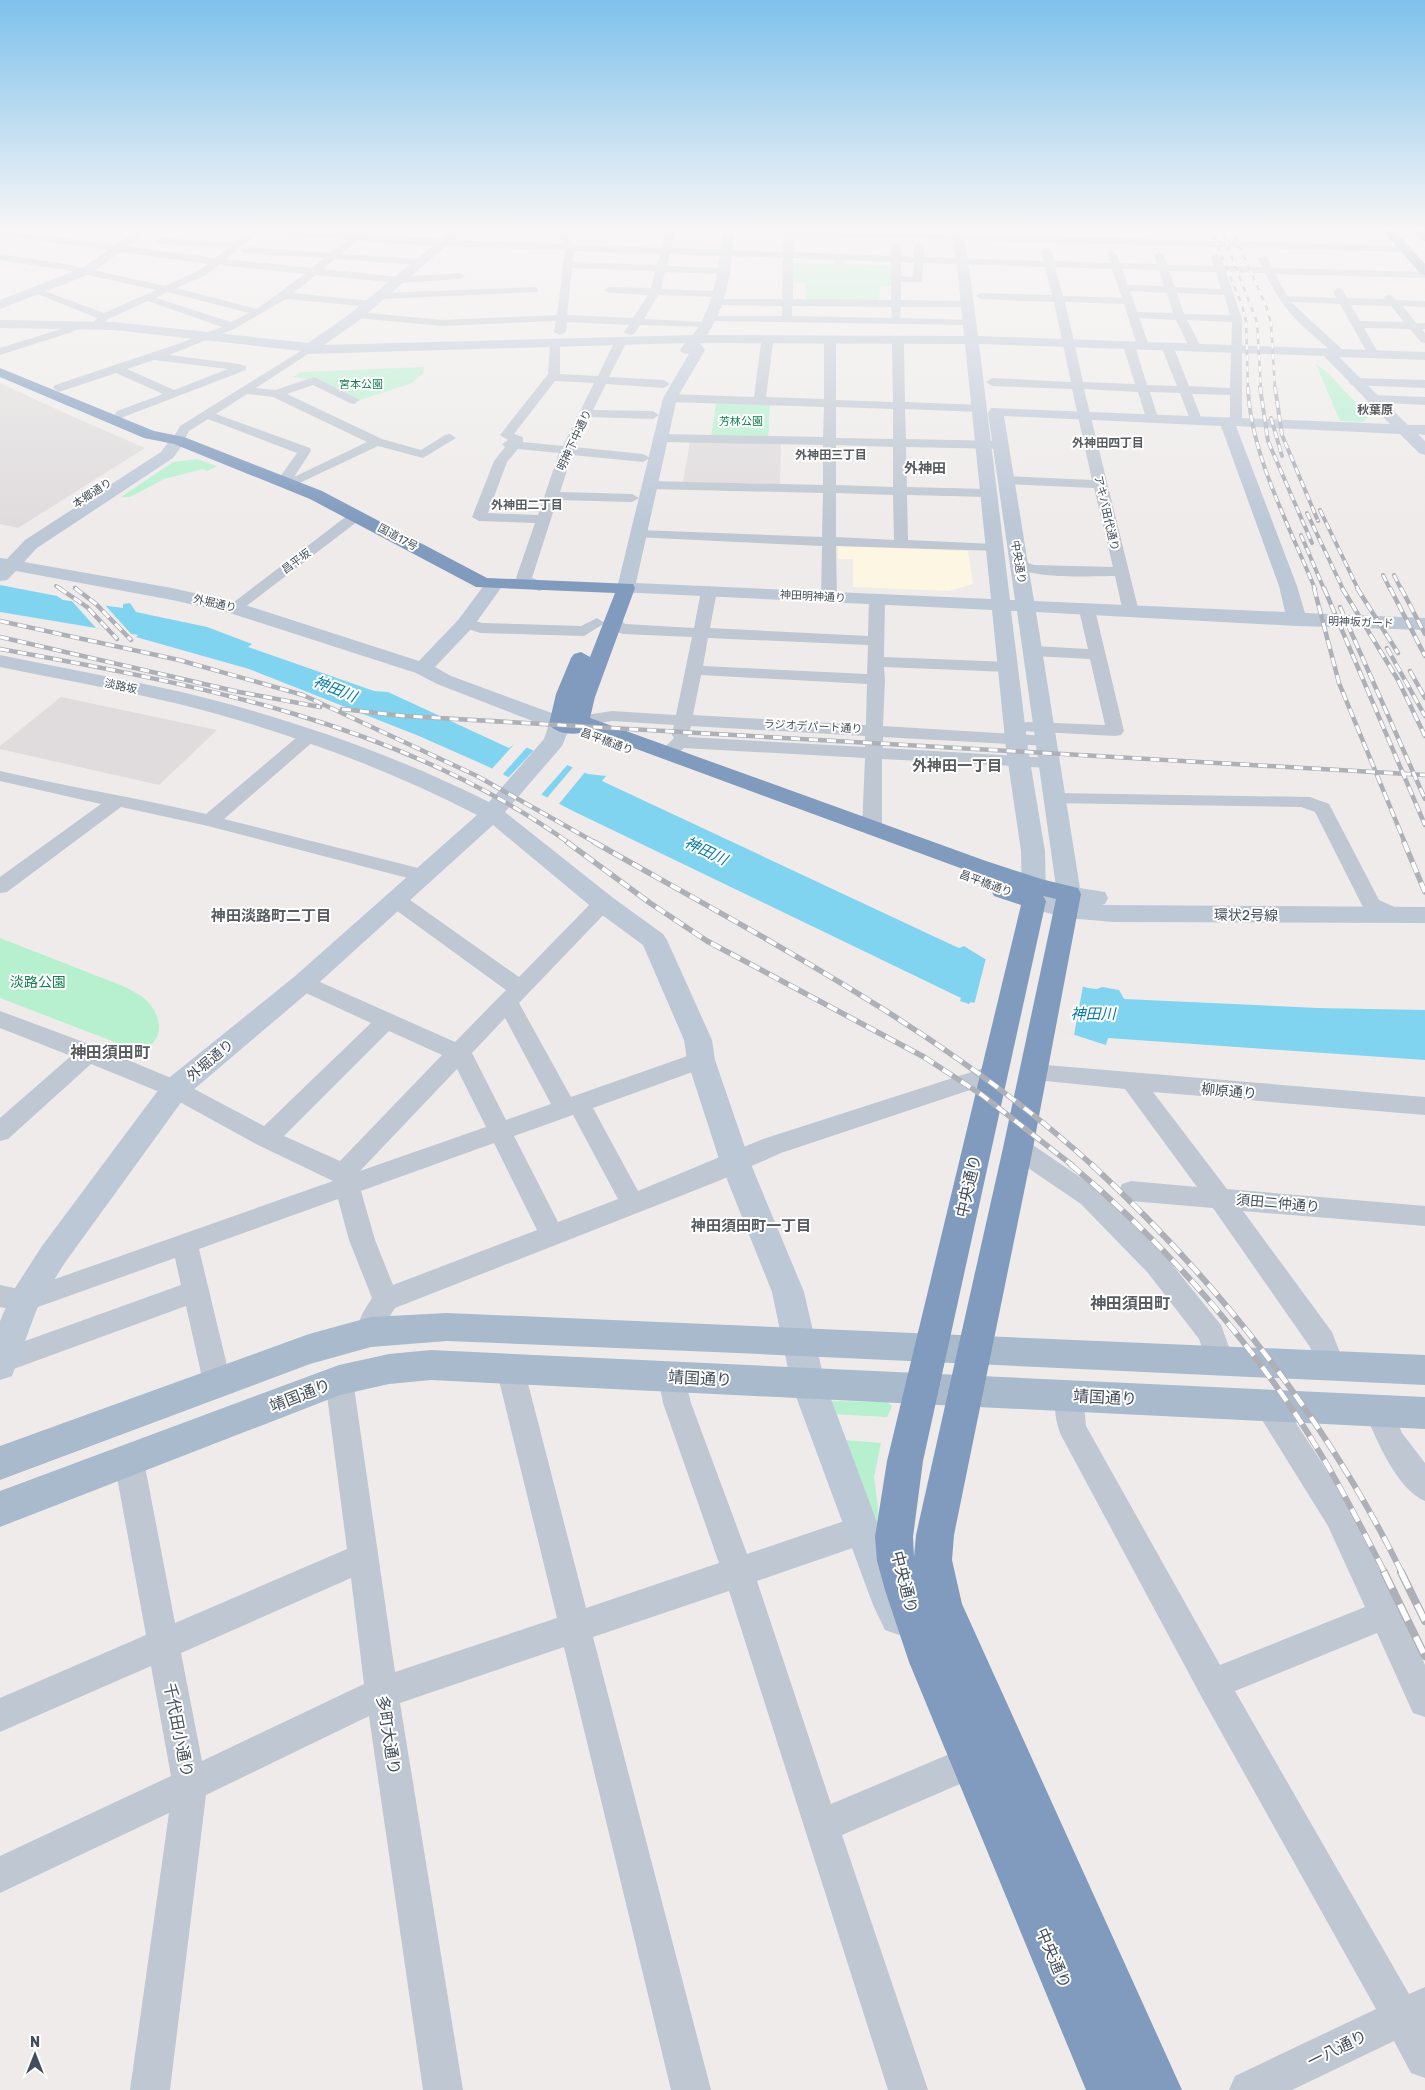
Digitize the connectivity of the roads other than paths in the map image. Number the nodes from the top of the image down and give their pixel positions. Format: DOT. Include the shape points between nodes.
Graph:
graph roads {
  1 [pos="0,328"];
  2 [pos="140,328"];
  3 [pos="227,328"];
  4 [pos="340,328"];
  5 [pos="560,328"];
  6 [pos="633,328"];
  7 [pos="704,328"];
  8 [pos="787,328"];
  9 [pos="897,328"];
  10 [pos="971,328"];
  11 [pos="981,328"];
  12 [pos="1066,328"];
  13 [pos="1135,328"];
  14 [pos="1186,328"];
  15 [pos="1237,328"];
  16 [pos="1308,328"];
  17 [pos="1358,328"];
  18 [pos="1414,328"];
  19 [pos="71,329"];
  20 [pos="202,338"];
  21 [pos="786,338"];
  22 [pos="1425,340"];
  23 [pos="695,341"];
  24 [pos="898,342"];
  25 [pos="978,342"];
  26 [pos="622,343"];
  27 [pos="767,343"];
  28 [pos="830,344"];
  29 [pos="1070,344"];
  30 [pos="557,345"];
  31 [pos="311,347"];
  32 [pos="1137,347"];
  33 [pos="1195,347"];
  34 [pos="1169,351"];
  35 [pos="1236,351"];
  36 [pos="0,352"];
  37 [pos="1372,354"];
  38 [pos="1335,355"];
  39 [pos="148,356"];
  40 [pos="1425,356"];
  41 [pos="1425,360"];
  42 [pos="0,363"];
  43 [pos="203,363"];
  44 [pos="114,368"];
  45 [pos="242,368"];
  46 [pos="0,372"];
  47 [pos="274,372"];
  48 [pos="552,377"];
  49 [pos="602,380"];
  50 [pos="992,382"];
  51 [pos="1355,382"];
  52 [pos="149,384"];
  53 [pos="1425,384"];
  54 [pos="1078,386"];
  55 [pos="58,388"];
  56 [pos="1143,388"];
  57 [pos="246,390"];
  58 [pos="1184,390"];
  59 [pos="667,391"];
  60 [pos="1236,392"];
  61 [pos="174,394"];
  62 [pos="276,394"];
  63 [pos="1372,399"];
  64 [pos="760,401"];
  65 [pos="1425,401"];
  66 [pos="830,403"];
  67 [pos="898,405"];
  68 [pos="978,408"];
  69 [pos="996,411"];
  70 [pos="315,413"];
  71 [pos="121,414"];
  72 [pos="585,414"];
  73 [pos="208,415"];
  74 [pos="653,415"];
  75 [pos="1084,415"];
  76 [pos="1152,418"];
  77 [pos="1196,420"];
  78 [pos="1227,422"];
  79 [pos="1402,429"];
  80 [pos="1425,430"];
  81 [pos="450,438"];
  82 [pos="661,438"];
  83 [pos="178,440"];
  84 [pos="830,441"];
  85 [pos="378,442"];
  86 [pos="900,443"];
  87 [pos="512,444"];
  88 [pos="982,444"];
  89 [pos="1001,445"];
  90 [pos="567,450"];
  91 [pos="1425,450"];
  92 [pos="643,458"];
  93 [pos="1007,480"];
  94 [pos="286,482"];
  95 [pos="1100,484"];
  96 [pos="651,485"];
  97 [pos="830,488"];
  98 [pos="900,490"];
  99 [pos="988,493"];
  100 [pos="551,496"];
  101 [pos="632,498"];
  102 [pos="357,515"];
  103 [pos="544,519"];
  104 [pos="639,534"];
  105 [pos="831,542"];
  106 [pos="901,545"];
  107 [pos="994,548"];
  108 [pos="8,556"];
  109 [pos="1020,564"];
  110 [pos="1121,572"];
  111 [pos="0,577"];
  112 [pos="494,585"];
  113 [pos="540,586"];
  114 [pos="618,588"];
  115 [pos="709,591"];
  116 [pos="830,597"];
  117 [pos="877,599"];
  118 [pos="1000,604"];
  119 [pos="1026,606"];
  120 [pos="235,608"];
  121 [pos="1087,610"];
  122 [pos="1131,612"];
  123 [pos="1297,620"];
  124 [pos="605,622"];
  125 [pos="466,623"];
  126 [pos="1425,624"];
  127 [pos="702,632"];
  128 [pos="876,640"];
  129 [pos="1034,651"];
  130 [pos="1097,654"];
  131 [pos="0,661"];
  132 [pos="878,662"];
  133 [pos="1009,667"];
  134 [pos="423,670"];
  135 [pos="694,670"];
  136 [pos="877,680"];
  137 [pos="684,720"];
  138 [pos="569,723"];
  139 [pos="874,730"];
  140 [pos="1046,734"];
  141 [pos="309,736"];
  142 [pos="1017,742"];
  143 [pos="673,748"];
  144 [pos="874,752"];
  145 [pos="1050,763"];
  146 [pos="0,776"];
  147 [pos="1056,799"];
  148 [pos="117,801"];
  149 [pos="492,814"];
  150 [pos="210,821"];
  151 [pos="872,828"];
  152 [pos="423,876"];
  153 [pos="0,887"];
  154 [pos="1034,894"];
  155 [pos="396,900"];
  156 [pos="1068,902"];
  157 [pos="603,904"];
  158 [pos="1370,904"];
  159 [pos="1425,904"];
  160 [pos="1394,915"];
  161 [pos="1425,915"];
  162 [pos="303,983"];
  163 [pos="513,997"];
  164 [pos="0,1019"];
  165 [pos="386,1021"];
  166 [pos="89,1053"];
  167 [pos="458,1053"];
  168 [pos="701,1060"];
  169 [pos="995,1073"];
  170 [pos="1034,1073"];
  171 [pos="1132,1083"];
  172 [pos="175,1089"];
  173 [pos="572,1106"];
  174 [pos="1425,1106"];
  175 [pos="500,1130"];
  176 [pos="0,1132"];
  177 [pos="266,1138"];
  178 [pos="1018,1148"];
  179 [pos="735,1162"];
  180 [pos="344,1180"];
  181 [pos="1131,1191"];
  182 [pos="627,1193"];
  183 [pos="1219,1197"];
  184 [pos="1425,1216"];
  185 [pos="552,1235"];
  186 [pos="185,1244"];
  187 [pos="196,1291"];
  188 [pos="386,1300"];
  189 [pos="10,1311"];
  190 [pos="372,1332"];
  191 [pos="799,1341"];
  192 [pos="931,1347"];
  193 [pos="975,1349"];
  194 [pos="1220,1361"];
  195 [pos="1,1364"];
  196 [pos="1331,1366"];
  197 [pos="510,1368"];
  198 [pos="1425,1370"];
  199 [pos="672,1376"];
  200 [pos="339,1380"];
  201 [pos="217,1382"];
  202 [pos="808,1383"];
  203 [pos="922,1388"];
  204 [pos="966,1390"];
  205 [pos="1069,1395"];
  206 [pos="1269,1406"];
  207 [pos="1378,1410"];
  208 [pos="1425,1412"];
  209 [pos="129,1461"];
  210 [pos="0,1463"];
  211 [pos="1425,1487"];
  212 [pos="0,1509"];
  213 [pos="862,1530"];
  214 [pos="364,1557"];
  215 [pos="738,1572"];
  216 [pos="1386,1614"];
  217 [pos="575,1628"];
  218 [pos="163,1644"];
  219 [pos="929,1662"];
  220 [pos="1212,1684"];
  221 [pos="382,1693"];
  222 [pos="1425,1701"];
  223 [pos="0,1715"];
  224 [pos="971,1762"];
  225 [pos="190,1785"];
  226 [pos="821,1826"];
  227 [pos="0,1875"];
  228 [pos="1414,2012"];
  229 [pos="1425,2059"];
  230 [pos="150,2090"];
  231 [pos="442,2090"];
  232 [pos="690,2090"];
  233 [pos="908,2090"];
  234 [pos="1110,2090"];
  235 [pos="1158,2090"];
  236 [pos="1249,2090"];
  1 -- 19 [label="street"];
  2 -- 20 [label="street"];
  3 -- 20 [label="street"];
  4 -- 31 [label="street"];
  5 -- 30 [label="street"];
  6 -- 26 [label="street, 明神下中通り"];
  7 -- 23 [label="street, 昌平橋通り"];
  8 -- 21 [label="street"];
  9 -- 24 [label="street"];
  10 -- 25 [label="street, 中央通り"];
  11 -- 25 [label="street, 中央通り"];
  12 -- 29 [label="street, アキバ田代通り"];
  13 -- 32 [label="street"];
  14 -- 33 [label="street"];
  15 -- 35 [label="street"];
  16 -- 38 [label="street"];
  17 -- 37 [label="street"];
  18 -- 22 [label="street"];
  19 -- 20 [label="street"];
  19 -- 36 [label="street"];
  20 -- 31 [label="street"];
  20 -- 39 [label="street"];
  21 -- 23 [label="street"];
  21 -- 24 [label="street"];
  23 -- 26 [label="street"];
  23 -- 27 [label="street"];
  23 -- 59 [label="street, 昌平橋通り"];
  24 -- 25 [label="street"];
  24 -- 28 [label="street"];
  24 -- 67 [label="street"];
  25 -- 29 [label="street"];
  25 -- 50 [label="street, 中央通り"];
  25 -- 68 [label="street, 中央通り"];
  26 -- 30 [label="street"];
  26 -- 49 [label="street, 明神下中通り"];
  27 -- 28 [label="street"];
  27 -- 64 [label="street"];
  28 -- 66 [label="street"];
  29 -- 32 [label="street"];
  29 -- 54 [label="street, アキバ田代通り"];
  30 -- 31 [label="street" via="365,352"];
  30 -- 48 [label="street"];
  31 -- 47 [label="street"];
  32 -- 33 [label="street"];
  32 -- 34 [label="street"];
  32 -- 56 [label="street"];
  33 -- 35 [label="street"];
  34 -- 35 [label="street"];
  34 -- 58 [label="street"];
  35 -- 38 [label="street"];
  35 -- 60 [label="street"];
  37 -- 38 [label="street"];
  37 -- 40 [label="street"];
  38 -- 41 [label="street"];
  38 -- 51 [label="street"];
  39 -- 43 [label="street"];
  39 -- 44 [label="street"];
  42 -- 55 [label="highway"];
  43 -- 45 [label="street"];
  43 -- 52 [label="street"];
  44 -- 52 [label="street"];
  44 -- 55 [label="street"];
  45 -- 47 [label="street"];
  45 -- 61 [label="street"];
  46 -- 83 [label="highway" via="150,435"];
  47 -- 57 [label="street"];
  48 -- 49 [label="street"];
  48 -- 87 [label="street" via="506,435 518,440"];
  49 -- 59 [label="street"];
  49 -- 72 [label="street, 明神下中通り"];
  50 -- 54 [label="street"];
  50 -- 69 [label="street, 中央通り"];
  51 -- 53 [label="street"];
  51 -- 63 [label="street"];
  52 -- 61 [label="street"];
  54 -- 56 [label="street"];
  54 -- 75 [label="street, アキバ田代通り"];
  55 -- 71 [label="highway"];
  56 -- 58 [label="street"];
  56 -- 76 [label="street"];
  57 -- 62 [label="street"];
  57 -- 73 [label="street"];
  58 -- 60 [label="street"];
  58 -- 77 [label="street"];
  59 -- 64 [label="street"];
  59 -- 74 [label="street, 昌平橋通り"];
  59 -- 82 [label="street, 昌平橋通り"];
  60 -- 78 [label="street" via="1236,419"];
  61 -- 71 [label="street"];
  62 -- 70 [label="street"];
  62 -- 70 [label="street" via="314,382 354,400"];
  63 -- 65 [label="street"];
  63 -- 79 [label="street"];
  64 -- 66 [label="street"];
  66 -- 67 [label="street"];
  66 -- 84 [label="street"];
  67 -- 68 [label="street"];
  67 -- 86 [label="street"];
  68 -- 88 [label="street, 中央通り"];
  69 -- 75 [label="street"];
  69 -- 89 [label="street, 中央通り"];
  70 -- 85 [label="street"];
  71 -- 83 [label="highway"];
  72 -- 74 [label="street"];
  72 -- 90 [label="street, 明神下中通り"];
  73 -- 83 [label="street" via="184,429"];
  73 -- 94 [label="street" via="305,451"];
  74 -- 92 [label="street, 昌平橋通り"];
  75 -- 76 [label="street"];
  75 -- 95 [label="street, アキバ田代通り"];
  76 -- 77 [label="street"];
  77 -- 78 [label="street"];
  78 -- 79 [label="street"];
  78 -- 123 [label="street" via="1288,586"];
  79 -- 80 [label="street"];
  79 -- 91 [label="street"];
  81 -- 85 [label="street" via="423,454"];
  82 -- 84 [label="street"];
  82 -- 96 [label="street, 昌平橋通り"];
  83 -- 94 [label="highway, 国道17号"];
  83 -- 108 [label="street, 本郷通り" via="167,455"];
  84 -- 86 [label="street"];
  84 -- 97 [label="street"];
  85 -- 94 [label="street"];
  86 -- 88 [label="street"];
  86 -- 98 [label="street"];
  87 -- 90 [label="street"];
  87 -- 103 [label="street" via="501,461 479,517"];
  88 -- 89 [label="street"];
  88 -- 99 [label="street, 中央通り"];
  89 -- 93 [label="street, 中央通り"];
  90 -- 92 [label="street"];
  90 -- 100 [label="street, 明神下中通り"];
  92 -- 101 [label="street, 昌平橋通り"];
  93 -- 95 [label="street"];
  93 -- 109 [label="street, 中央通り"];
  94 -- 102 [label="highway, 国道17号"];
  95 -- 110 [label="street, アキバ田代通り"];
  96 -- 97 [label="street"];
  96 -- 104 [label="street, 昌平橋通り"];
  97 -- 98 [label="street"];
  97 -- 105 [label="street"];
  98 -- 99 [label="street"];
  98 -- 106 [label="street"];
  99 -- 107 [label="street, 中央通り"];
  100 -- 101 [label="street"];
  100 -- 103 [label="street, 明神下中通り"];
  101 -- 114 [label="street, 昌平橋通り"];
  102 -- 112 [label="highway, 国道17号" via="482,583"];
  102 -- 120 [label="street, 昌平坂"];
  103 -- 113 [label="street, 明神下中通り" via="524,578"];
  104 -- 105 [label="street"];
  104 -- 114 [label="street, 昌平橋通り"];
  105 -- 106 [label="street"];
  105 -- 116 [label="street"];
  106 -- 107 [label="street"];
  107 -- 118 [label="street, 中央通り"];
  108 -- 111 [label="street, 本郷通り"];
  108 -- 120 [label="street, 外堀通り"];
  109 -- 110 [label="street" via="1032,568"];
  109 -- 119 [label="street, 中央通り"];
  110 -- 122 [label="street, アキバ田代通り"];
  112 -- 113 [label="highway, 国道17号"];
  112 -- 125 [label="street"];
  113 -- 114 [label="highway, 国道17号"];
  114 -- 115 [label="street, 神田明神通り"];
  114 -- 124 [label="highway, 昌平橋通り"];
  115 -- 116 [label="street, 神田明神通り"];
  115 -- 127 [label="street"];
  116 -- 117 [label="street, 神田明神通り"];
  117 -- 118 [label="street, 神田明神通り"];
  117 -- 128 [label="street"];
  118 -- 119 [label="street, 神田明神通り"];
  118 -- 133 [label="street, 中央通り"];
  119 -- 121 [label="street, 神田明神通り"];
  119 -- 129 [label="street, 中央通り"];
  120 -- 134 [label="street, 外堀通り"];
  121 -- 122 [label="street, 神田明神通り"];
  121 -- 130 [label="street"];
  122 -- 123 [label="street, 明神坂ガード"];
  123 -- 126 [label="street, 明神坂ガード"];
  124 -- 125 [label="street" via="584,631 480,628"];
  124 -- 127 [label="street" via="623,628"];
  124 -- 138 [label="highway, 昌平橋通り" via="585,697"];
  125 -- 134 [label="street"];
  127 -- 128 [label="street"];
  127 -- 135 [label="street"];
  128 -- 132 [label="street"];
  129 -- 130 [label="street"];
  129 -- 140 [label="street, 中央通り"];
  130 -- 140 [label="street, ラジオデパート通り" via="1115,731"];
  131 -- 141 [label="street, 淡路坂" via="183,699"];
  132 -- 133 [label="street"];
  132 -- 136 [label="street"];
  133 -- 142 [label="street, 中央通り"];
  134 -- 138 [label="street, 外堀通り"];
  135 -- 136 [label="street"];
  135 -- 137 [label="street"];
  136 -- 139 [label="street"];
  137 -- 138 [label="street, ラジオデパート通り" via="612,716"];
  137 -- 139 [label="street, ラジオデパート通り"];
  137 -- 143 [label="street"];
  138 -- 143 [label="highway, 昌平橋通り"];
  138 -- 149 [label="street, 外堀通り" via="572,748 553,756 524,788"];
  138 -- 154 [label="highway, 昌平橋通り"];
  139 -- 142 [label="street, ラジオデパート通り"];
  139 -- 144 [label="street"];
  140 -- 142 [label="street, ラジオデパート通り"];
  140 -- 145 [label="street, 中央通り"];
  141 -- 149 [label="street, 淡路坂" via="369,756 437,785"];
  141 -- 150 [label="street"];
  142 -- 144 [label="street"];
  142 -- 145 [label="street"];
  142 -- 154 [label="street, 中央通り" via="1033,851"];
  143 -- 144 [label="street"];
  143 -- 151 [label="highway, 昌平橋通り"];
  144 -- 151 [label="street"];
  145 -- 147 [label="street, 中央通り"];
  146 -- 148 [label="street"];
  147 -- 156 [label="street, 中央通り"];
  147 -- 158 [label="street" via="1303,801 1322,808"];
  148 -- 150 [label="street"];
  148 -- 153 [label="street"];
  149 -- 152 [label="street, 外堀通り"];
  149 -- 157 [label="street, 淡路坂"];
  150 -- 152 [label="street"];
  151 -- 154 [label="highway, 昌平橋通り"];
  152 -- 155 [label="street, 外堀通り"];
  154 -- 156 [label="street"];
  154 -- 169 [label="highway, 中央通り" via="1021,966"];
  155 -- 162 [label="street, 外堀通り"];
  155 -- 163 [label="street"];
  156 -- 158 [label="street, 環状2号線"];
  156 -- 160 [label="street, 環状2号線" via="1120,914"];
  156 -- 170 [label="highway, 中央通り"];
  157 -- 163 [label="street"];
  157 -- 168 [label="street, 淡路坂" via="654,940 698,1040"];
  158 -- 159 [label="street, 環状2号線"];
  158 -- 160 [label="street"];
  160 -- 161 [label="street, 環状2号線"];
  162 -- 165 [label="street"];
  162 -- 172 [label="street, 外堀通り"];
  163 -- 167 [label="street"];
  163 -- 173 [label="street" via="512,1008"];
  164 -- 166 [label="street"];
  165 -- 167 [label="street"];
  165 -- 177 [label="street"];
  166 -- 172 [label="street"];
  166 -- 176 [label="street"];
  167 -- 175 [label="street"];
  167 -- 180 [label="street"];
  168 -- 173 [label="street"];
  168 -- 179 [label="street, 淡路坂"];
  169 -- 179 [label="street" via="772,1146"];
  169 -- 192 [label="highway, 中央通り"];
  170 -- 171 [label="street, 柳原通り"];
  170 -- 178 [label="highway, 中央通り"];
  171 -- 174 [label="street, 柳原通り"];
  171 -- 183 [label="street"];
  172 -- 177 [label="street"];
  172 -- 189 [label="street, 外堀通り"];
  173 -- 175 [label="street"];
  173 -- 182 [label="street"];
  175 -- 180 [label="street"];
  175 -- 185 [label="street"];
  177 -- 180 [label="street"];
  178 -- 193 [label="highway, 中央通り"];
  178 -- 194 [label="street" via="1090,1197 1150,1258 1211,1333"];
  179 -- 185 [label="street"];
  179 -- 191 [label="street, 淡路坂" via="788,1292"];
  180 -- 186 [label="street"];
  180 -- 188 [label="street" via="362,1240"];
  181 -- 183 [label="street, 須田二仲通り"];
  183 -- 184 [label="street, 須田二仲通り"];
  183 -- 196 [label="street" via="1322,1341"];
  185 -- 188 [label="street"];
  186 -- 187 [label="street"];
  186 -- 189 [label="street"];
  187 -- 195 [label="street"];
  187 -- 201 [label="street"];
  188 -- 190 [label="street" via="373,1319"];
  189 -- 195 [label="street, 外堀通り"];
  190 -- 191 [label="main road" via="447,1327"];
  190 -- 201 [label="main road" via="309,1349"];
  191 -- 192 [label="main road"];
  191 -- 202 [label="street, 淡路坂"];
  192 -- 193 [label="main road"];
  192 -- 203 [label="highway, 中央通り"];
  193 -- 194 [label="main road"];
  193 -- 204 [label="highway, 中央通り"];
  194 -- 196 [label="main road"];
  196 -- 198 [label="main road"];
  197 -- 199 [label="main road, 靖国通り"];
  197 -- 200 [label="main road, 靖国通り" via="431,1365 389,1369"];
  197 -- 217 [label="street"];
  199 -- 202 [label="main road, 靖国通り"];
  199 -- 215 [label="street" via="677,1403"];
  200 -- 209 [label="main road, 靖国通り"];
  200 -- 214 [label="street, 多町大通り"];
  201 -- 210 [label="main road"];
  202 -- 203 [label="main road, 靖国通り"];
  202 -- 213 [label="street, 淡路坂"];
  203 -- 204 [label="main road, 靖国通り"];
  203 -- 219 [label="highway, 中央通り" via="900,1483 894,1537 904,1590"];
  204 -- 205 [label="main road, 靖国通り"];
  204 -- 235 [label="highway, 中央通り" via="935,1535 933,1560 936,1582 943,1606"];
  205 -- 206 [label="main road, 靖国通り"];
  205 -- 220 [label="street" via="1072,1428"];
  206 -- 207 [label="main road, 靖国通り"];
  206 -- 216 [label="street" via="1339,1516"];
  207 -- 208 [label="main road, 靖国通り"];
  207 -- 211 [label="street" via="1391,1442"];
  209 -- 212 [label="main road, 靖国通り"];
  209 -- 218 [label="street, 千代田小通り"];
  213 -- 215 [label="street"];
  213 -- 219 [label="street, 淡路坂" via="892,1605"];
  214 -- 218 [label="street"];
  214 -- 221 [label="street, 多町大通り"];
  215 -- 217 [label="street"];
  215 -- 226 [label="street"];
  216 -- 220 [label="street"];
  216 -- 222 [label="street"];
  217 -- 221 [label="street"];
  217 -- 232 [label="street"];
  218 -- 223 [label="street"];
  218 -- 225 [label="street, 千代田小通り"];
  219 -- 224 [label="highway, 中央通り"];
  220 -- 228 [label="street"];
  221 -- 225 [label="street"];
  221 -- 231 [label="street, 多町大通り"];
  224 -- 226 [label="street"];
  224 -- 234 [label="highway, 中央通り"];
  225 -- 227 [label="street"];
  225 -- 230 [label="street, 千代田小通り"];
  226 -- 233 [label="street"];
  228 -- 229 [label="street"];
  228 -- 236 [label="street, 一八通り"];
}
